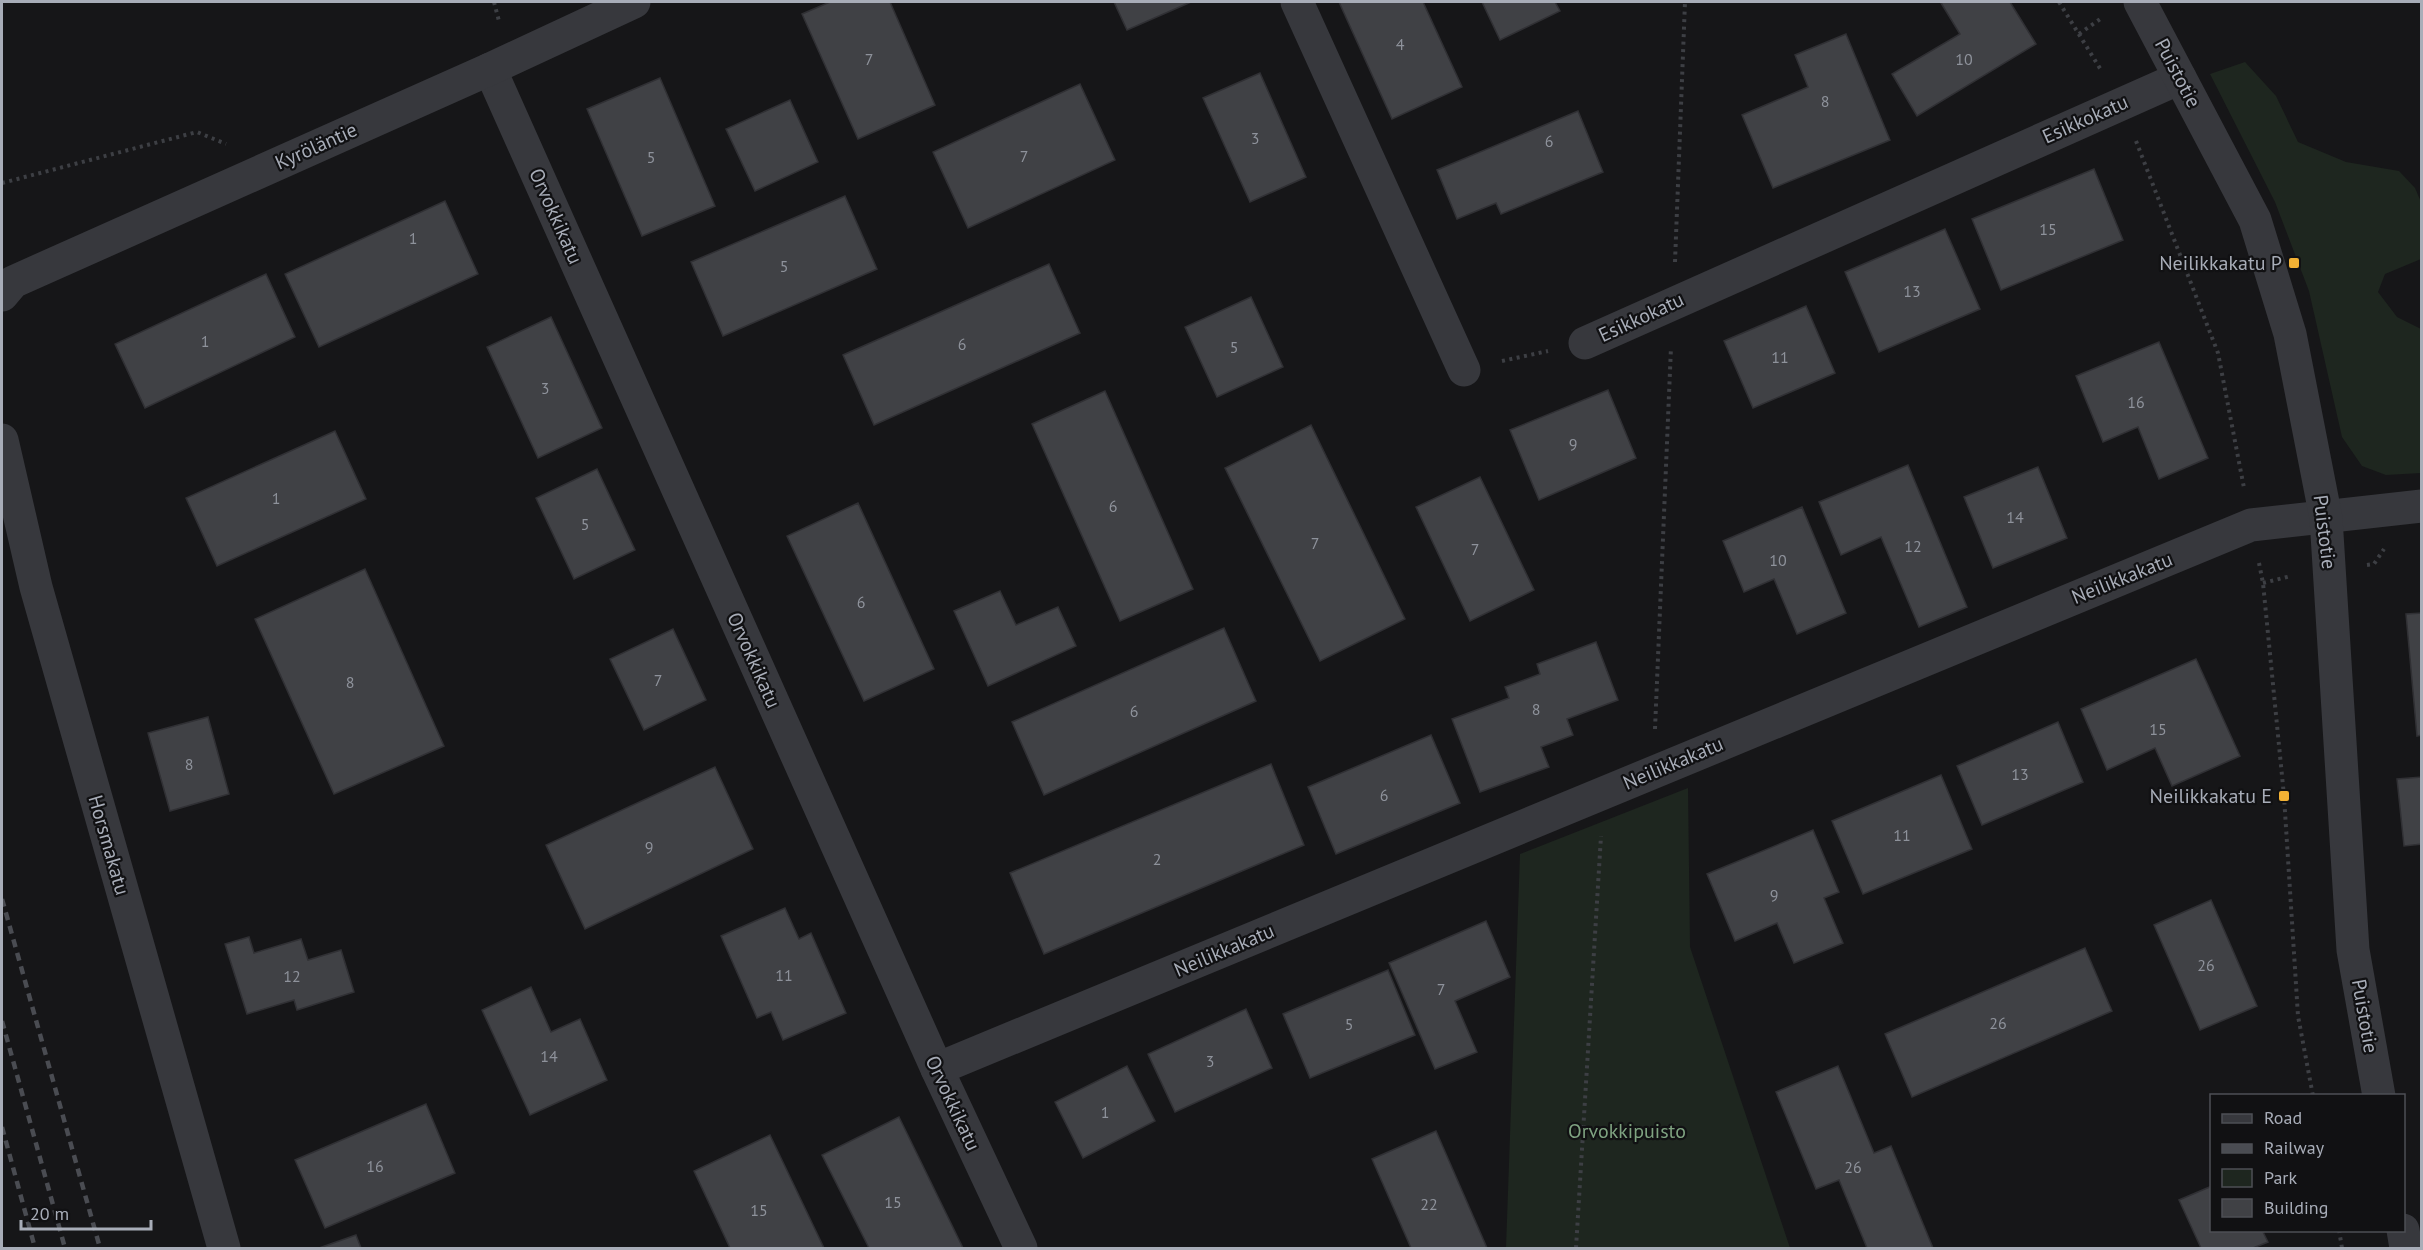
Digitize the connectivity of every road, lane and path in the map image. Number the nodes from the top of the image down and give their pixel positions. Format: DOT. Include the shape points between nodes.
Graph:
graph roads {
  1 [pos="634,2"];
  2 [pos="1297,2"];
  3 [pos="1685,2"];
  4 [pos="2059,2"];
  5 [pos="2140,2"];
  6 [pos="490,69"];
  7 [pos="2180,78"];
  8 [pos="2121,103"];
  9 [pos="236,148"];
  10 [pos="2,183"];
  11 [pos="2,295"];
  12 [pos="1673,303"];
  13 [pos="1585,343"];
  14 [pos="1464,369"];
  15 [pos="2,440"];
  16 [pos="2421,507"];
  17 [pos="2326,518"];
  18 [pos="2251,525"];
  19 [pos="1653,771"];
  20 [pos="1604,792"];
  21 [pos="937,1069"];
  22 [pos="2313,1094"];
  23 [pos="2379,1094"];
  24 [pos="2339,1232"];
  25 [pos="2403,1232"];
  26 [pos="224,1248"];
  27 [pos="1021,1248"];
  28 [pos="1576,1248"];
  29 [pos="2342,1248"];
  30 [pos="2406,1248"];
  1 -- 6 [label="street, Kyröläntie"];
  2 -- 14 [label="street"];
  3 -- 12 [label="path"];
  4 -- 8 [label="path"];
  5 -- 7 [label="street, Puistotie"];
  6 -- 11 [label="street, Kyröläntie" via="14,282"];
  6 -- 21 [label="street, Orvokkikatu"];
  7 -- 8 [label="street, Esikkokatu"];
  7 -- 17 [label="street, Puistotie" via="2255,220 2290,334"];
  8 -- 12 [label="street, Esikkokatu"];
  8 -- 18 [label="path" via="2218,353"];
  9 -- 10 [label="path" via="197,132"];
  12 -- 13 [label="street, Esikkokatu"];
  12 -- 19 [label="path"];
  13 -- 14 [label="path, Esikkokatu"];
  15 -- 26 [label="street, Horsmakatu" via="36,587"];
  16 -- 17 [label="street, Neilikkakatu"];
  17 -- 18 [label="street, Neilikkakatu"];
  17 -- 23 [label="street, Puistotie" via="2353,950"];
  18 -- 19 [label="street, Neilikkakatu"];
  18 -- 22 [label="path" via="2263,583 2284,796 2298,1016"];
  19 -- 20 [label="street, Neilikkakatu"];
  20 -- 21 [label="street, Neilikkakatu"];
  20 -- 28 [label="path"];
  21 -- 27 [label="street, Orvokkikatu"];
  24 -- 29 [label="path"];
  25 -- 30 [label="street"];
}
